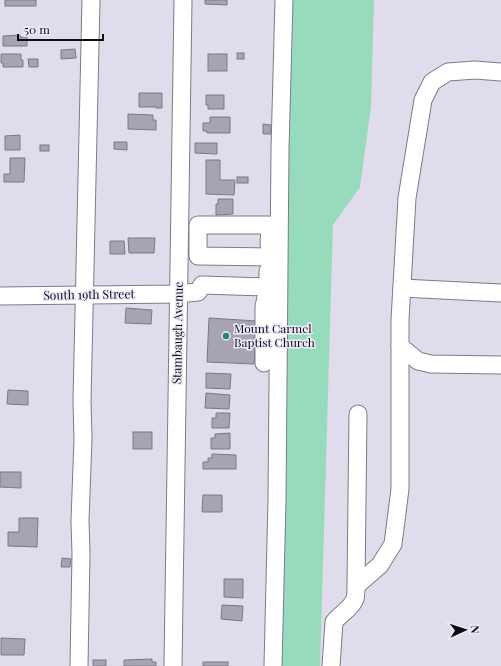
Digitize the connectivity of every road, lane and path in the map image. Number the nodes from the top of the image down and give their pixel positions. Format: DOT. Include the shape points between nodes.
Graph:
graph roads {
  1 [pos="91,0"];
  2 [pos="183,0"];
  3 [pos="284,0"];
  4 [pos="501,72"];
  5 [pos="179,247"];
  6 [pos="197,247"];
  7 [pos="268,257"];
  8 [pos="268,287"];
  9 [pos="402,288"];
  10 [pos="501,293"];
  11 [pos="178,294"];
  12 [pos="85,295"];
  13 [pos="0,296"];
  14 [pos="400,346"];
  15 [pos="264,363"];
  16 [pos="501,365"];
  17 [pos="358,414"];
  18 [pos="356,586"];
  19 [pos="79,666"];
  20 [pos="173,666"];
  21 [pos="273,666"];
  22 [pos="331,666"];
  1 -- 12 [label="street"];
  2 -- 5 [label="street, Stambaugh Avenue"];
  3 -- 21 [label="street"];
  4 -- 9 [label="street" via="448,72 432,82 423,100 407,198"];
  5 -- 6 [label="street"];
  5 -- 11 [label="street, Stambaugh Avenue"];
  6 -- 7 [label="street" via="198,256"];
  6 -- 7 [label="street" via="198,225 270,225"];
  7 -- 8 [label="street"];
  8 -- 11 [label="street, South 19th Street" via="202,285 198,292"];
  8 -- 15 [label="street" via="264,307"];
  9 -- 10 [label="street"];
  9 -- 14 [label="street"];
  11 -- 12 [label="street, South 19th Street"];
  11 -- 20 [label="street, Stambaugh Avenue"];
  12 -- 13 [label="street, South 19th Street"];
  12 -- 19 [label="street"];
  14 -- 16 [label="street" via="418,361 431,364"];
  14 -- 18 [label="street" via="400,489 393,544 380,565"];
  17 -- 18 [label="street"];
  18 -- 22 [label="street" via="355,599 334,622"];
}
